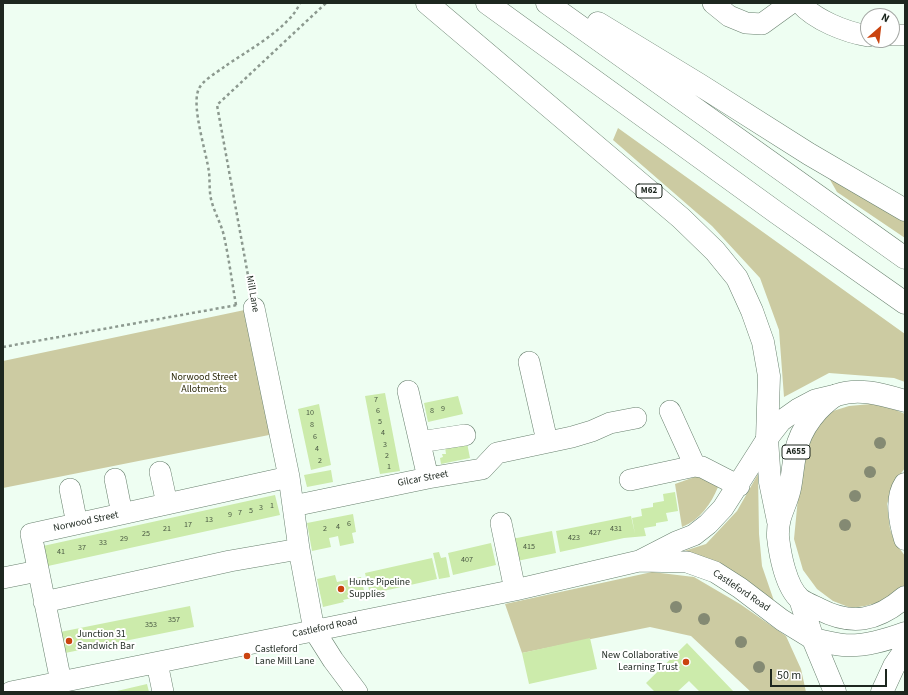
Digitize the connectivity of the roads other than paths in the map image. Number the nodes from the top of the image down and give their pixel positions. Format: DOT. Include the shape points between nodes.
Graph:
graph roads {
  1 [pos="427,3"];
  2 [pos="487,3"];
  3 [pos="547,3"];
  4 [pos="564,3"];
  5 [pos="713,3"];
  6 [pos="791,3"];
  7 [pos="800,3"];
  8 [pos="860,33"];
  9 [pos="905,210"];
  10 [pos="905,258"];
  11 [pos="905,303"];
  12 [pos="248,305"];
  13 [pos="529,362"];
  14 [pos="408,391"];
  15 [pos="836,395"];
  16 [pos="905,401"];
  17 [pos="670,411"];
  18 [pos="636,418"];
  19 [pos="465,435"];
  20 [pos="767,439"];
  21 [pos="547,441"];
  22 [pos="420,442"];
  23 [pos="695,466"];
  24 [pos="160,472"];
  25 [pos="289,477"];
  26 [pos="428,478"];
  27 [pos="115,479"];
  28 [pos="630,480"];
  29 [pos="739,486"];
  30 [pos="70,489"];
  31 [pos="903,499"];
  32 [pos="167,504"];
  33 [pos="293,506"];
  34 [pos="122,514"];
  35 [pos="778,521"];
  36 [pos="501,523"];
  37 [pos="78,524"];
  38 [pos="905,539"];
  39 [pos="299,549"];
  40 [pos="639,561"];
  41 [pos="38,571"];
  42 [pos="3,578"];
  43 [pos="515,590"];
  44 [pos="905,597"];
  45 [pos="800,599"];
  46 [pos="44,602"];
  47 [pos="314,630"];
  48 [pos="905,634"];
  49 [pos="812,639"];
  50 [pos="905,650"];
  51 [pos="157,663"];
  52 [pos="61,682"];
  53 [pos="347,689"];
  54 [pos="16,691"];
  55 [pos="163,692"];
  56 [pos="835,692"];
  57 [pos="882,692"];
  1 -- 20 [label="main road, M62" via="681,218 715,251 737,278 763,342 769,376"];
  2 -- 11 [label="main road"];
  3 -- 10 [label="main road"];
  4 -- 9 [label="main road"];
  5 -- 6 [label="street" via="729,16 746,23 762,24"];
  7 -- 8 [label="street" via="806,10 827,23"];
  12 -- 25 [label="street, Mill Lane"];
  13 -- 21 [label="street"];
  14 -- 22 [label="street"];
  15 -- 16 [label="main road" via="852,392 880,393"];
  15 -- 20 [label="street, Castleford Road" via="815,400 798,410 781,421"];
  15 -- 35 [label="main road, A655" via="824,404 804,428 792,465 790,489"];
  17 -- 23 [label="street"];
  18 -- 21 [label="street, Gilcar Street" via="610,423 572,437"];
  19 -- 22 [label="street"];
  20 -- 29 [label="street, Castleford Road"];
  20 -- 35 [label="main road, A655" via="770,482"];
  21 -- 26 [label="street, Gilcar Street" via="497,453 482,469"];
  22 -- 26 [label="street"];
  23 -- 28 [label="street"];
  23 -- 29 [label="street"];
  24 -- 32 [label="street"];
  25 -- 32 [label="street, Norwood Street"];
  25 -- 33 [label="street, Mill Lane"];
  26 -- 33 [label="street, Gilcar Street"];
  27 -- 34 [label="street"];
  29 -- 40 [label="street, Castleford Road" via="723,508 694,535"];
  30 -- 37 [label="street"];
  31 -- 38 [label="main road" via="901,524"];
  32 -- 34 [label="street, Norwood Street"];
  33 -- 39 [label="street, Mill Lane"];
  34 -- 37 [label="street, Norwood Street"];
  35 -- 45 [label="main road, A655" via="778,537 785,572"];
  36 -- 43 [label="street"];
  37 -- 41 [label="street, Norwood Street" via="31,534"];
  39 -- 46 [label="street" via="230,561"];
  39 -- 47 [label="street, Mill Lane"];
  40 -- 43 [label="street, Castleford Road"];
  40 -- 49 [label="street, Castleford Road" via="687,562 715,572"];
  41 -- 42 [label="street"];
  41 -- 46 [label="street, Norwood Street"];
  43 -- 47 [label="street, Castleford Road"];
  44 -- 45 [label="main road" via="871,617 846,619 832,616"];
  45 -- 49 [label="main road, A655"];
  46 -- 52 [label="street, Norwood Street"];
  47 -- 51 [label="street, Castleford Road"];
  47 -- 53 [label="street"];
  48 -- 49 [label="main road" via="858,645"];
  49 -- 56 [label="main road, A655"];
  50 -- 57 [label="main road"];
  51 -- 52 [label="street, Castleford Road"];
  51 -- 55 [label="street"];
  52 -- 54 [label="street, Castleford Road"];
}
